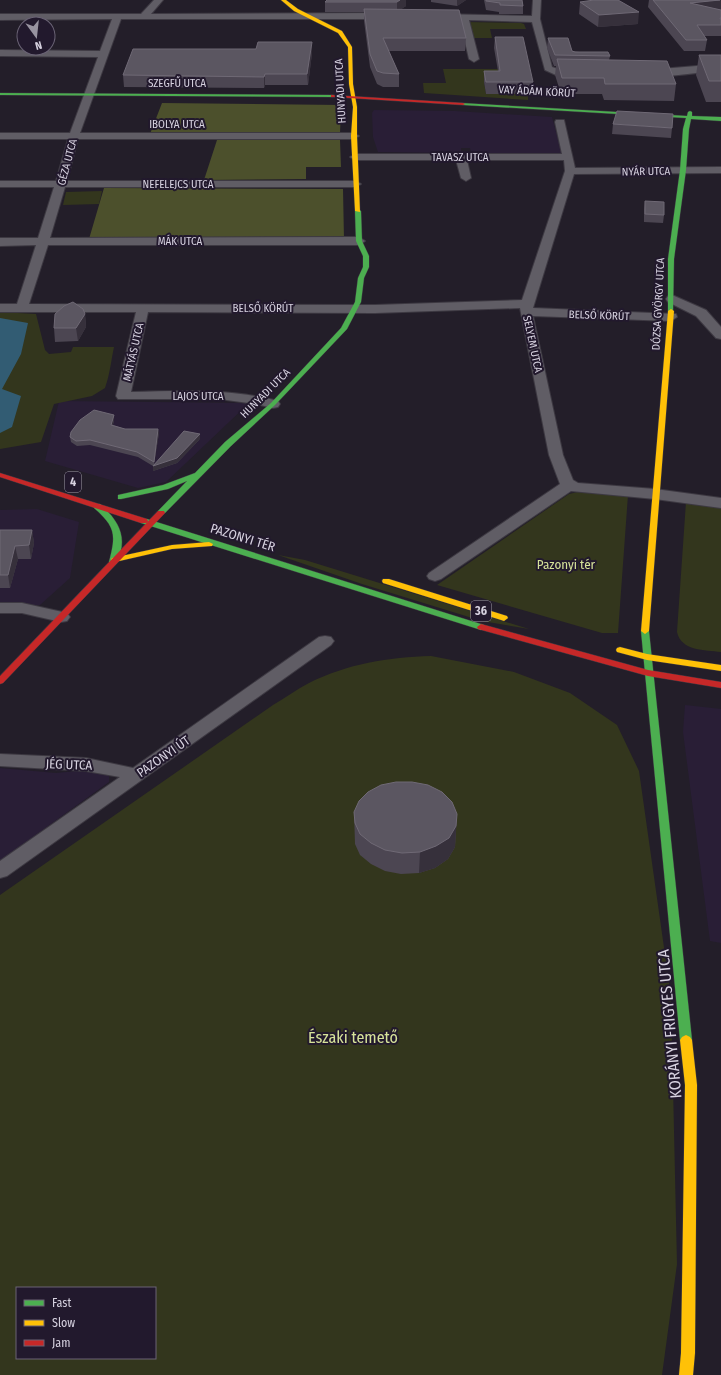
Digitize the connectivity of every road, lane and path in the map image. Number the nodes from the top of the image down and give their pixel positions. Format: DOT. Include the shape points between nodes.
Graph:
graph roads {
  1 [pos="159,0"];
  2 [pos="283,0"];
  3 [pos="537,0"];
  4 [pos="296,10"];
  5 [pos="309,16"];
  6 [pos="343,16"];
  7 [pos="396,16"];
  8 [pos="0,17"];
  9 [pos="117,17"];
  10 [pos="143,17"];
  11 [pos="278,17"];
  12 [pos="426,17"];
  13 [pos="464,17"];
  14 [pos="536,19"];
  15 [pos="330,26"];
  16 [pos="0,53"];
  17 [pos="104,54"];
  18 [pos="474,59"];
  19 [pos="721,67"];
  20 [pos="590,73"];
  21 [pos="636,73"];
  22 [pos="0,91"];
  23 [pos="88,93"];
  24 [pos="0,94"];
  25 [pos="353,95"];
  26 [pos="645,114"];
  27 [pos="690,114"];
  28 [pos="721,114"];
  29 [pos="721,119"];
  30 [pos="560,122"];
  31 [pos="686,129"];
  32 [pos="0,136"];
  33 [pos="74,136"];
  34 [pos="354,136"];
  35 [pos="355,157"];
  36 [pos="461,157"];
  37 [pos="566,157"];
  38 [pos="683,170"];
  39 [pos="721,170"];
  40 [pos="570,171"];
  41 [pos="466,178"];
  42 [pos="0,184"];
  43 [pos="61,184"];
  44 [pos="356,184"];
  45 [pos="359,241"];
  46 [pos="0,242"];
  47 [pos="42,242"];
  48 [pos="353,255"];
  49 [pos="354,268"];
  50 [pos="361,278"];
  51 [pos="672,299"];
  52 [pos="0,308"];
  53 [pos="22,308"];
  54 [pos="143,308"];
  55 [pos="526,308"];
  56 [pos="355,309"];
  57 [pos="671,317"];
  58 [pos="721,335"];
  59 [pos="122,396"];
  60 [pos="273,404"];
  61 [pos="0,475"];
  62 [pos="197,475"];
  63 [pos="569,485"];
  64 [pos="655,494"];
  65 [pos="135,502"];
  66 [pos="93,503"];
  67 [pos="721,503"];
  68 [pos="159,510"];
  69 [pos="175,515"];
  70 [pos="151,522"];
  71 [pos="218,543"];
  72 [pos="114,561"];
  73 [pos="435,576"];
  74 [pos="376,578"];
  75 [pos="0,608"];
  76 [pos="61,617"];
  77 [pos="516,622"];
  78 [pos="325,640"];
  79 [pos="610,648"];
  80 [pos="647,657"];
  81 [pos="721,668"];
  82 [pos="648,673"];
  83 [pos="0,681"];
  84 [pos="721,685"];
  85 [pos="0,760"];
  86 [pos="136,775"];
  87 [pos="0,871"];
  88 [pos="686,1375"];
  1 -- 10 [label="street"];
  2 -- 4 [label="street, HUNYADI UTCA"];
  3 -- 14 [label="street"];
  4 -- 5 [label="street, HUNYADI UTCA"];
  4 -- 11 [label="street" via="290,15"];
  5 -- 6 [label="street"];
  5 -- 11 [label="street"];
  5 -- 15 [label="street, HUNYADI UTCA"];
  6 -- 7 [label="street"];
  6 -- 15 [label="street" via="333,19"];
  8 -- 9 [label="street"];
  9 -- 10 [label="street"];
  9 -- 17 [label="street, GÉZA UTCA"];
  10 -- 11 [label="street"];
  12 -- 13 [label="street"];
  13 -- 14 [label="street"];
  13 -- 18 [label="street"];
  14 -- 20 [label="street" via="548,68 556,72"];
  15 -- 25 [label="street, HUNYADI UTCA" via="343,36 350,47"];
  16 -- 17 [label="street"];
  17 -- 23 [label="street, GÉZA UTCA"];
  19 -- 21 [label="street"];
  22 -- 23 [label="street, SZEGFŰ UTCA"];
  23 -- 24 [label="street, SZEGFŰ UTCA"];
  23 -- 25 [label="street, SZEGFŰ UTCA"];
  23 -- 33 [label="street, GÉZA UTCA"];
  25 -- 26 [label="street, VAY ÁDÁM KÖRÚT"];
  25 -- 27 [label="street, VAY ÁDÁM KÖRÚT"];
  25 -- 34 [label="street, HUNYADI UTCA"];
  26 -- 27 [label="street, VAY ÁDÁM KÖRÚT"];
  26 -- 31 [label="street" via="674,120"];
  27 -- 28 [label="street, VAY ÁDÁM KÖRÚT"];
  27 -- 29 [label="street, VAY ÁDÁM KÖRÚT"];
  27 -- 31 [label="street, DÓZSA GYÖRGY UTCA"];
  30 -- 37 [label="street" via="568,155"];
  31 -- 38 [label="street, DÓZSA GYÖRGY UTCA"];
  32 -- 33 [label="street, IBOLYA UTCA"];
  33 -- 34 [label="street, IBOLYA UTCA"];
  33 -- 43 [label="street, GÉZA UTCA"];
  34 -- 35 [label="street, HUNYADI UTCA"];
  35 -- 36 [label="street, TAVASZ UTCA"];
  35 -- 44 [label="street, HUNYADI UTCA"];
  36 -- 37 [label="street, TAVASZ UTCA"];
  36 -- 41 [label="street"];
  37 -- 40 [label="street" via="569,159"];
  38 -- 39 [label="street, NYÁR UTCA"];
  38 -- 40 [label="street, NYÁR UTCA"];
  38 -- 51 [label="street, DÓZSA GYÖRGY UTCA" via="671,260"];
  40 -- 55 [label="street, SELYEM UTCA"];
  42 -- 43 [label="street, NEFELEJCS UTCA"];
  43 -- 44 [label="street, NEFELEJCS UTCA"];
  43 -- 47 [label="street, GÉZA UTCA"];
  44 -- 45 [label="street, HUNYADI UTCA"];
  45 -- 47 [label="street, MÁK UTCA"];
  45 -- 48 [label="street, HUNYADI UTCA"];
  45 -- 50 [label="street, HUNYADI UTCA" via="366,256 366,267"];
  46 -- 47 [label="street, MÁK UTCA"];
  47 -- 53 [label="street, GÉZA UTCA"];
  49 -- 50 [label="street"];
  50 -- 56 [label="street, HUNYADI UTCA" via="361,292"];
  51 -- 57 [label="street, DÓZSA GYÖRGY UTCA"];
  51 -- 58 [label="street" via="701,312"];
  52 -- 53 [label="street, BELSŐ KÖRÚT"];
  53 -- 54 [label="street, BELSŐ KÖRÚT"];
  54 -- 56 [label="street, BELSŐ KÖRÚT"];
  54 -- 59 [label="street, MÁTYÁS UTCA"];
  55 -- 56 [label="street, BELSŐ KÖRÚT"];
  55 -- 57 [label="street, BELSŐ KÖRÚT"];
  55 -- 63 [label="street, SELYEM UTCA" via="556,455"];
  56 -- 60 [label="street, HUNYADI UTCA" via="344,329"];
  57 -- 64 [label="street, DÓZSA GYÖRGY UTCA"];
  59 -- 60 [label="street, LAJOS UTCA" via="234,396"];
  60 -- 62 [label="street, HUNYADI UTCA"];
  61 -- 66 [label="street, 4"];
  62 -- 65 [label="street" via="154,490 117,496"];
  62 -- 68 [label="street, HUNYADI UTCA"];
  63 -- 64 [label="street"];
  63 -- 73 [label="street"];
  64 -- 67 [label="street"];
  64 -- 80 [label="street" via="644,625"];
  66 -- 70 [label="street"];
  66 -- 72 [label="street, 4" via="118,526 120,539"];
  68 -- 69 [label="street"];
  68 -- 70 [label="street, 4"];
  70 -- 71 [label="street, 36"];
  70 -- 72 [label="street, 4"];
  71 -- 72 [label="street" via="172,547"];
  71 -- 82 [label="street, PAZONYI TÉR / 36" via="496,632"];
  72 -- 76 [label="street, 4"];
  74 -- 77 [label="street, 36"];
  75 -- 76 [label="street" via="22,608"];
  76 -- 83 [label="street, 4"];
  78 -- 86 [label="street, PAZONYI ÚT"];
  79 -- 80 [label="street"];
  80 -- 81 [label="street"];
  80 -- 82 [label="street"];
  82 -- 84 [label="street, 36"];
  82 -- 88 [label="street, KORÁNYI FRIGYES UTCA" via="692,1085"];
  85 -- 86 [label="street, JÉG UTCA" via="36,764 91,764"];
  86 -- 87 [label="street, PAZONYI ÚT"];
}
